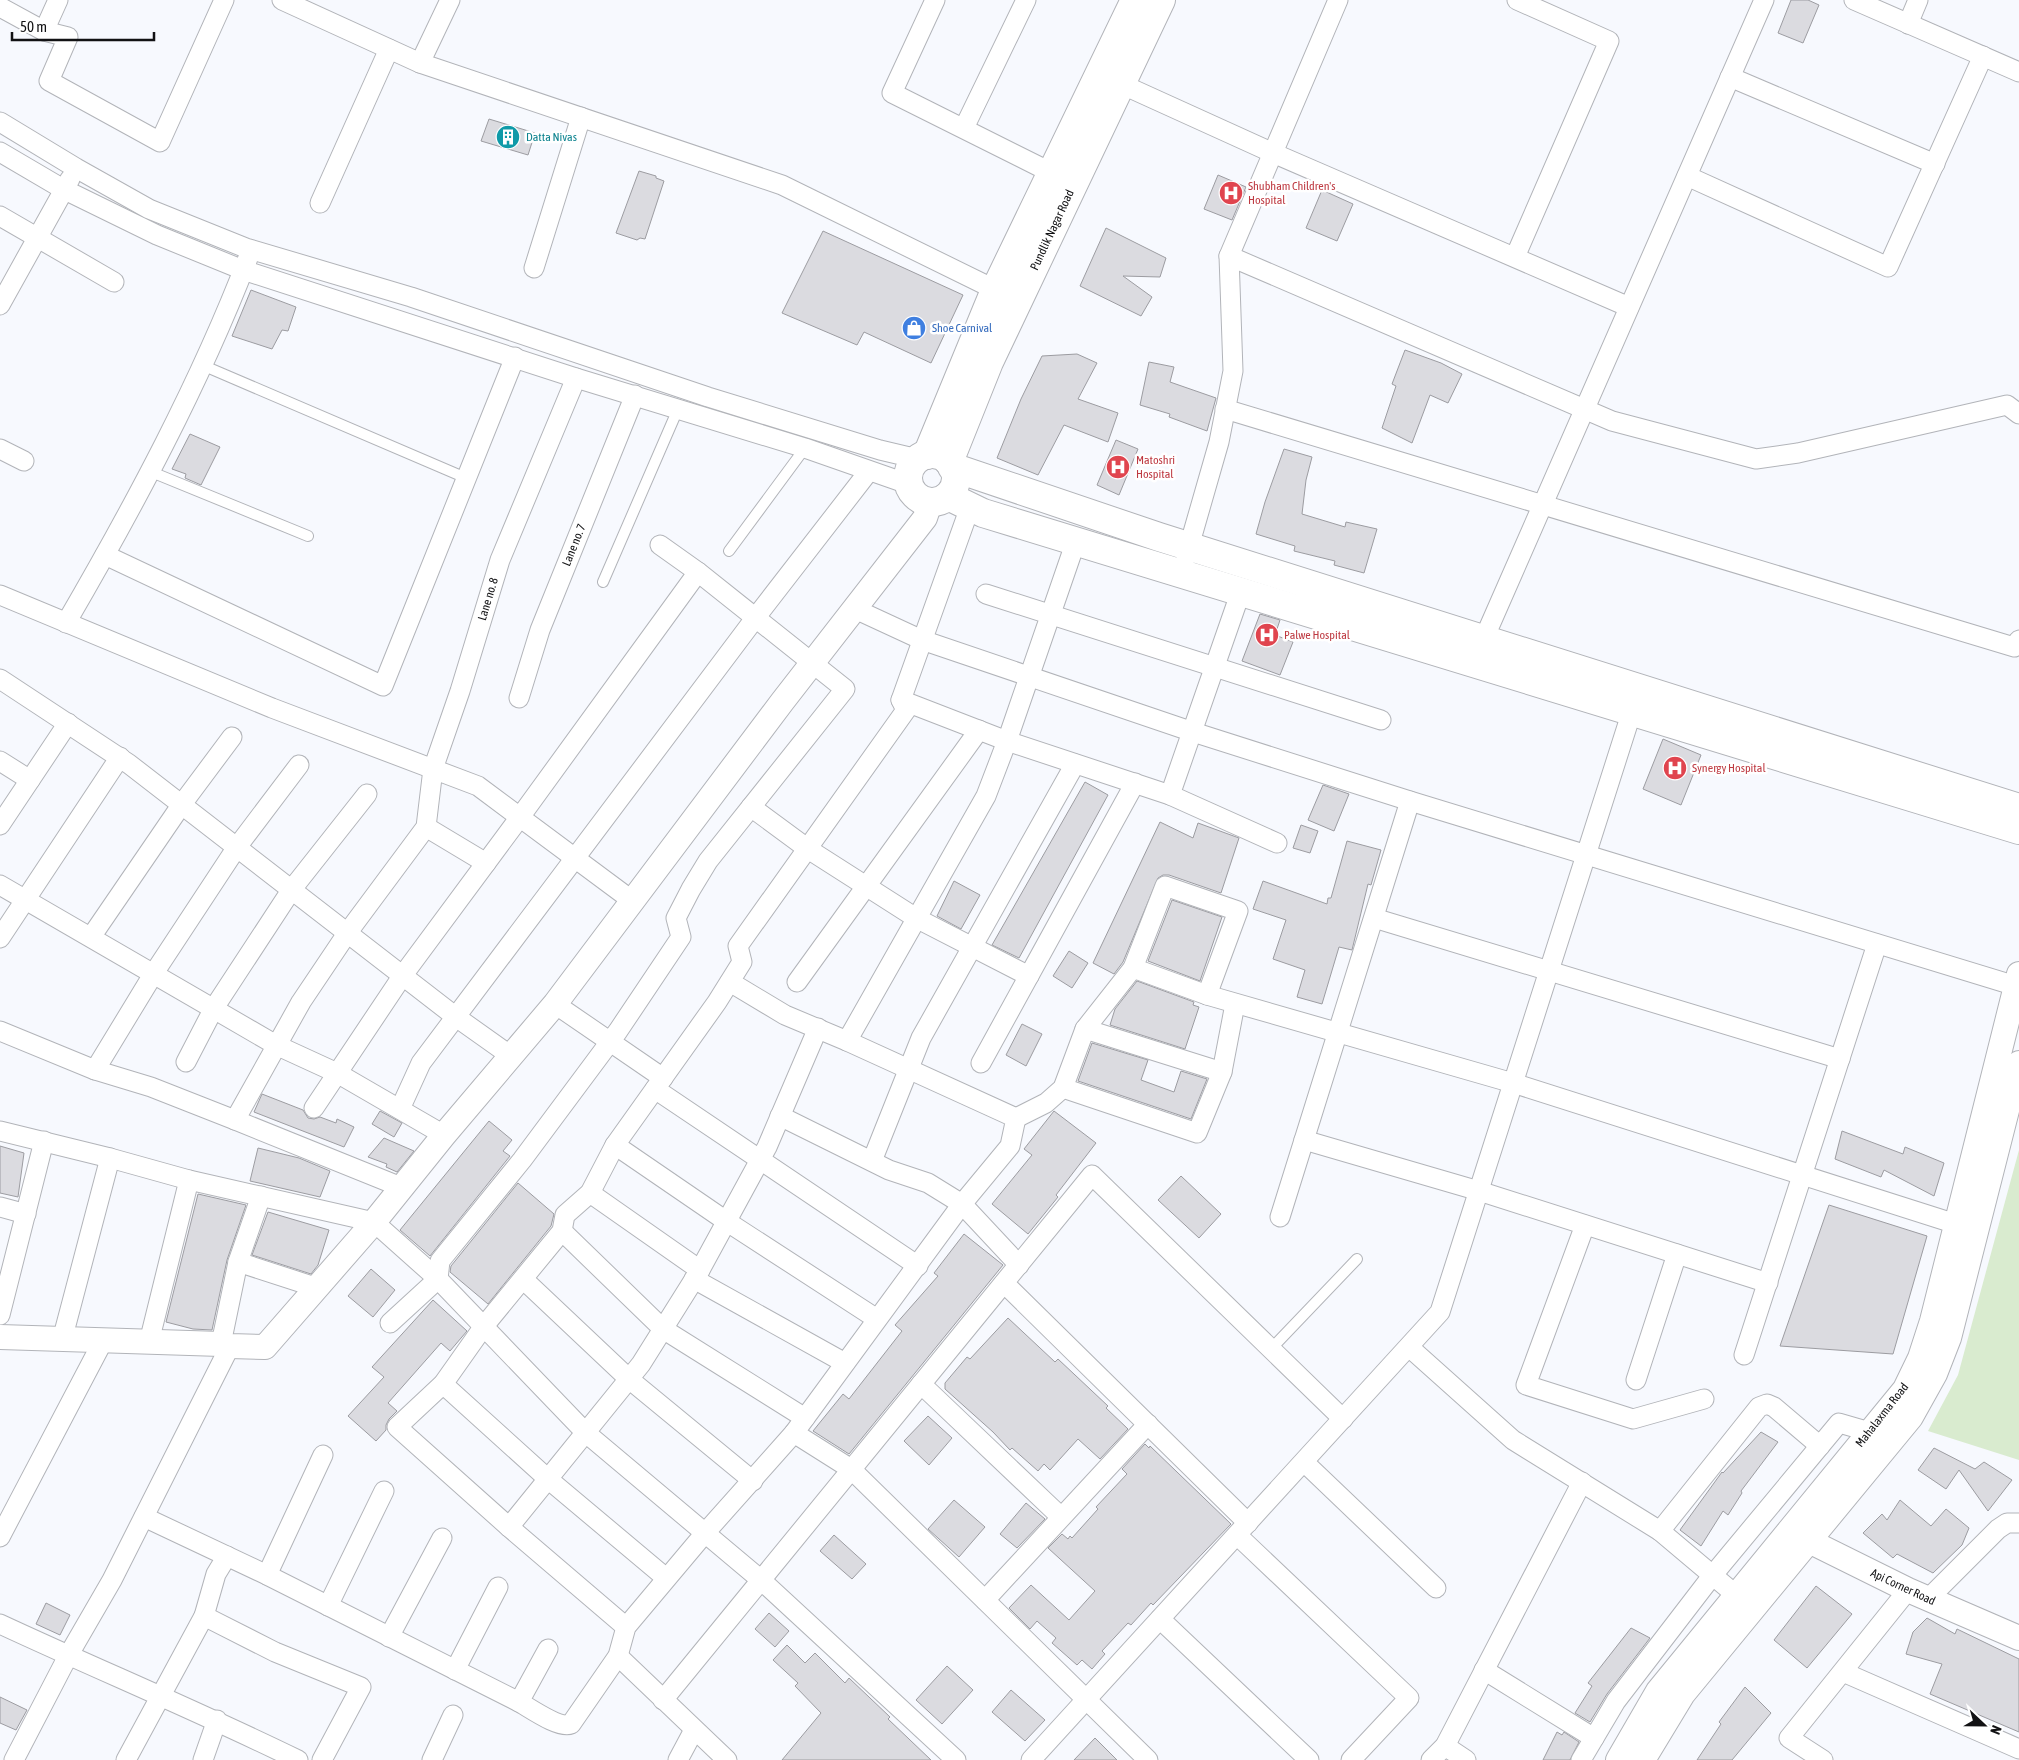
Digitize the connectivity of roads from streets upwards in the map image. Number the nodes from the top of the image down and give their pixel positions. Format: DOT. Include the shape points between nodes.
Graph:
graph roads {
  1 [pos="58,0"];
  2 [pos="224,0"];
  3 [pos="282,0"];
  4 [pos="450,0"];
  5 [pos="935,0"];
  6 [pos="1026,0"];
  7 [pos="1135,0"];
  8 [pos="1161,0"];
  9 [pos="1338,0"];
  10 [pos="1517,0"];
  11 [pos="1764,0"];
  12 [pos="1854,0"];
  13 [pos="1918,0"];
  14 [pos="0,7"];
  15 [pos="1908,24"];
  16 [pos="44,31"];
  17 [pos="390,49"];
  18 [pos="1983,56"];
  19 [pos="420,63"];
  20 [pos="2019,72"];
  21 [pos="1730,77"];
  22 [pos="1110,79"];
  23 [pos="581,117"];
  24 [pos="0,122"];
  25 [pos="964,128"];
  26 [pos="0,152"];
  27 [pos="1273,152"];
  28 [pos="1934,164"];
  29 [pos="76,168"];
  30 [pos="1052,173"];
  31 [pos="1687,176"];
  32 [pos="63,190"];
  33 [pos="320,203"];
  34 [pos="0,216"];
  35 [pos="37,237"];
  36 [pos="251,250"];
  37 [pos="1229,256"];
  38 [pos="1515,257"];
  39 [pos="534,268"];
  40 [pos="243,270"];
  41 [pos="114,282"];
  42 [pos="1006,296"];
  43 [pos="0,304"];
  44 [pos="1629,306"];
  45 [pos="515,357"];
  46 [pos="576,378"];
  47 [pos="635,395"];
  48 [pos="722,401"];
  49 [pos="1585,408"];
  50 [pos="1225,410"];
  51 [pos="2019,414"];
  52 [pos="716,421"];
  53 [pos="0,449"];
  54 [pos="936,460"];
  55 [pos="24,461"];
  56 [pos="869,471"];
  57 [pos="908,484"];
  58 [pos="949,502"];
  59 [pos="1542,506"];
  60 [pos="1076,541"];
  61 [pos="660,545"];
  62 [pos="1189,546"];
  63 [pos="105,555"];
  64 [pos="698,572"];
  65 [pos="1181,573"];
  66 [pos="1241,592"];
  67 [pos="986,594"];
  68 [pos="0,595"];
  69 [pos="855,609"];
  70 [pos="1052,615"];
  71 [pos="756,617"];
  72 [pos="66,623"];
  73 [pos="922,640"];
  74 [pos="2019,640"];
  75 [pos="1478,651"];
  76 [pos="813,663"];
  77 [pos="1215,668"];
  78 [pos="1030,676"];
  79 [pos="0,679"];
  80 [pos="519,698"];
  81 [pos="901,700"];
  82 [pos="1632,711"];
  83 [pos="1381,720"];
  84 [pos="68,723"];
  85 [pos="979,730"];
  86 [pos="1193,732"];
  87 [pos="232,737"];
  88 [pos="1008,741"];
  89 [pos="120,757"];
  90 [pos="0,761"];
  91 [pos="1075,764"];
  92 [pos="299,765"];
  93 [pos="433,769"];
  94 [pos="30,780"];
  95 [pos="1135,783"];
  96 [pos="368,794"];
  97 [pos="1170,795"];
  98 [pos="1410,801"];
  99 [pos="182,804"];
  100 [pos="751,807"];
  101 [pos="2019,808"];
  102 [pos="520,817"];
  103 [pos="0,825"];
  104 [pos="426,827"];
  105 [pos="2019,830"];
  106 [pos="1277,844"];
  107 [pos="237,847"];
  108 [pos="808,849"];
  109 [pos="1586,855"];
  110 [pos="575,858"];
  111 [pos="486,864"];
  112 [pos="0,886"];
  113 [pos="866,886"];
  114 [pos="292,889"];
  115 [pos="24,900"];
  116 [pos="634,902"];
  117 [pos="916,918"];
  118 [pos="1374,918"];
  119 [pos="348,932"];
  120 [pos="91,937"];
  121 [pos="0,938"];
  122 [pos="1878,944"];
  123 [pos="972,947"];
  124 [pos="1133,968"];
  125 [pos="1549,971"];
  126 [pos="154,974"];
  127 [pos="402,975"];
  128 [pos="1029,976"];
  129 [pos="730,982"];
  130 [pos="797,982"];
  131 [pos="2018,982"];
  132 [pos="1207,995"];
  133 [pos="555,1004"];
  134 [pos="1235,1004"];
  135 [pos="214,1008"];
  136 [pos="456,1017"];
  137 [pos="818,1028"];
  138 [pos="1085,1029"];
  139 [pos="0,1031"];
  140 [pos="1338,1033"];
  141 [pos="847,1041"];
  142 [pos="610,1042"];
  143 [pos="276,1045"];
  144 [pos="512,1056"];
  145 [pos="1840,1059"];
  146 [pos="186,1062"];
  147 [pos="981,1063"];
  148 [pos="2019,1063"];
  149 [pos="908,1068"];
  150 [pos="95,1070"];
  151 [pos="1222,1072"];
  152 [pos="337,1073"];
  153 [pos="1513,1083"];
  154 [pos="659,1084"];
  155 [pos="1063,1088"];
  156 [pos="314,1108"];
  157 [pos="400,1109"];
  158 [pos="780,1116"];
  159 [pos="1016,1118"];
  160 [pos="235,1120"];
  161 [pos="0,1131"];
  162 [pos="444,1134"];
  163 [pos="1304,1140"];
  164 [pos="44,1141"];
  165 [pos="615,1145"];
  166 [pos="110,1158"];
  167 [pos="760,1159"];
  168 [pos="872,1161"];
  169 [pos="1803,1175"];
  170 [pos="189,1180"];
  171 [pos="401,1187"];
  172 [pos="1479,1191"];
  173 [pos="590,1194"];
  174 [pos="261,1196"];
  175 [pos="962,1204"];
  176 [pos="0,1207"];
  177 [pos="26,1214"];
  178 [pos="1280,1217"];
  179 [pos="726,1221"];
  180 [pos="374,1222"];
  181 [pos="1956,1224"];
  182 [pos="1585,1225"];
  183 [pos="562,1231"];
  184 [pos="1677,1254"];
  185 [pos="238,1262"];
  186 [pos="1019,1265"];
  187 [pos="918,1266"];
  188 [pos="697,1274"];
  189 [pos="523,1278"];
  190 [pos="438,1279"];
  191 [pos="1004,1282"];
  192 [pos="1768,1282"];
  193 [pos="315,1287"];
  194 [pos="2,1295"];
  195 [pos="0,1314"];
  196 [pos="878,1319"];
  197 [pos="390,1323"];
  198 [pos="484,1326"];
  199 [pos="663,1329"];
  200 [pos="0,1337"];
  201 [pos="62,1340"];
  202 [pos="103,1341"];
  203 [pos="149,1342"];
  204 [pos="225,1345"];
  205 [pos="1409,1347"];
  206 [pos="1744,1355"];
  207 [pos="845,1363"];
  208 [pos="629,1379"];
  209 [pos="1636,1380"];
  210 [pos="443,1384"];
  211 [pos="921,1384"];
  212 [pos="1704,1399"];
  213 [pos="1343,1419"];
  214 [pos="1148,1424"];
  215 [pos="799,1426"];
  216 [pos="1870,1432"];
  217 [pos="586,1433"];
  218 [pos="1820,1446"];
  219 [pos="323,1455"];
  220 [pos="1304,1462"];
  221 [pos="851,1469"];
  222 [pos="548,1479"];
  223 [pos="753,1481"];
  224 [pos="1582,1482"];
  225 [pos="384,1491"];
  226 [pos="1061,1517"];
  227 [pos="144,1518"];
  228 [pos="2019,1523"];
  229 [pos="509,1527"];
  230 [pos="1242,1529"];
  231 [pos="1660,1531"];
  232 [pos="705,1533"];
  233 [pos="1799,1536"];
  234 [pos="0,1537"];
  235 [pos="442,1538"];
  236 [pos="227,1556"];
  237 [pos="267,1575"];
  238 [pos="1712,1576"];
  239 [pos="666,1578"];
  240 [pos="761,1580"];
  241 [pos="498,1587"];
  242 [pos="1436,1588"];
  243 [pos="1918,1594"];
  244 [pos="1736,1595"];
  245 [pos="985,1600"];
  246 [pos="328,1606"];
  247 [pos="204,1616"];
  248 [pos="1160,1620"];
  249 [pos="0,1624"];
  250 [pos="626,1627"];
  251 [pos="389,1637"];
  252 [pos="2019,1638"];
  253 [pos="548,1649"];
  254 [pos="68,1656"];
  255 [pos="618,1656"];
  256 [pos="454,1670"];
  257 [pos="1484,1670"];
  258 [pos="1843,1672"];
  259 [pos="162,1695"];
  260 [pos="663,1700"];
  261 [pos="1086,1700"];
  262 [pos="519,1702"];
  263 [pos="453,1715"];
  264 [pos="217,1720"];
  265 [pos="694,1730"];
  266 [pos="1594,1738"];
  267 [pos="1445,1746"];
  268 [pos="2019,1749"];
  269 [pos="14,1760"];
  270 [pos="126,1760"];
  271 [pos="203,1760"];
  272 [pos="298,1760"];
  273 [pos="322,1760"];
  274 [pos="432,1760"];
  275 [pos="678,1760"];
  276 [pos="727,1760"];
  277 [pos="956,1760"];
  278 [pos="1031,1760"];
  279 [pos="1148,1760"];
  280 [pos="1309,1760"];
  281 [pos="1351,1760"];
  282 [pos="1431,1760"];
  283 [pos="1466,1760"];
  284 [pos="1581,1760"];
  285 [pos="1618,1760"];
  286 [pos="1643,1760"];
  287 [pos="1823,1760"];
  1 -- 16 [label="street"];
  2 -- 16 [label="street" via="160,142 49,81 68,37"];
  3 -- 17 [label="street"];
  4 -- 19 [label="street"];
  5 -- 25 [label="street" via="892,92"];
  6 -- 25 [label="street"];
  7 -- 22 [label="main road, Pundlik Nagar Road"];
  8 -- 22 [label="main road, Pundlik Nagar Road"];
  9 -- 27 [label="street"];
  10 -- 38 [label="street" via="1609,41"];
  11 -- 21 [label="street"];
  12 -- 15 [label="street"];
  13 -- 15 [label="street"];
  14 -- 16 [label="street"];
  15 -- 18 [label="street"];
  17 -- 19 [label="street"];
  17 -- 33 [label="street"];
  18 -- 20 [label="street"];
  18 -- 28 [label="street"];
  19 -- 23 [label="street"];
  21 -- 28 [label="street"];
  21 -- 31 [label="street"];
  22 -- 27 [label="street"];
  22 -- 30 [label="main road, Pundlik Nagar Road"];
  22 -- 42 [label="main road, Pundlik Nagar Road"];
  23 -- 39 [label="street"];
  23 -- 42 [label="street" via="782,185"];
  24 -- 29 [label="street"];
  25 -- 30 [label="street"];
  26 -- 32 [label="street"];
  27 -- 37 [label="street"];
  27 -- 38 [label="street"];
  28 -- 31 [label="street" via="1888,267"];
  29 -- 32 [label="street"];
  29 -- 36 [label="street" via="149,209"];
  30 -- 42 [label="main road, Pundlik Nagar Road"];
  31 -- 44 [label="street"];
  32 -- 35 [label="street"];
  32 -- 40 [label="street" via="157,235"];
  34 -- 35 [label="street"];
  35 -- 41 [label="street"];
  35 -- 43 [label="street"];
  36 -- 40 [label="street"];
  36 -- 48 [label="street" via="411,297"];
  37 -- 49 [label="street"];
  37 -- 50 [label="street" via="1233,371"];
  38 -- 44 [label="street"];
  40 -- 45 [label="street"];
  40 -- 63 [label="street" via="185,404"];
  42 -- 54 [label="main road, Pundlik Nagar Road" via="989,362"];
  44 -- 49 [label="street"];
  45 -- 46 [label="street"];
  45 -- 63 [label="street" via="383,686"];
  46 -- 47 [label="street"];
  46 -- 93 [label="street, Lane no. 8" via="500,560"];
  47 -- 52 [label="street"];
  47 -- 80 [label="street, Lane no. 7" via="540,630"];
  48 -- 52 [label="street"];
  48 -- 54 [label="street" via="880,450"];
  49 -- 51 [label="street" via="1612,421 1756,459 1798,454 2007,405"];
  49 -- 59 [label="street"];
  50 -- 59 [label="street"];
  50 -- 62 [label="street"];
  52 -- 56 [label="street"];
  53 -- 55 [label="street"];
  54 -- 57 [label="main road" via="911,466"];
  54 -- 58 [label="main road" via="955,477"];
  54 -- 62 [label="main road"];
  56 -- 57 [label="street"];
  56 -- 71 [label="street"];
  57 -- 58 [label="main road" via="920,500"];
  58 -- 60 [label="main road"];
  58 -- 69 [label="street" via="925,518"];
  58 -- 73 [label="street"];
  59 -- 74 [label="street" via="2014,647"];
  59 -- 75 [label="street"];
  60 -- 65 [label="main road"];
  60 -- 70 [label="street"];
  61 -- 64 [label="street"];
  62 -- 65 [label="street"];
  62 -- 75 [label="main road"];
  63 -- 72 [label="street"];
  64 -- 71 [label="street"];
  64 -- 102 [label="street"];
  65 -- 66 [label="main road"];
  66 -- 75 [label="main road"];
  66 -- 77 [label="street"];
  67 -- 70 [label="street"];
  68 -- 72 [label="street"];
  69 -- 73 [label="street"];
  69 -- 76 [label="street"];
  70 -- 77 [label="street"];
  70 -- 78 [label="street"];
  71 -- 76 [label="street"];
  71 -- 110 [label="street"];
  72 -- 93 [label="street" via="272,708"];
  73 -- 78 [label="street"];
  73 -- 81 [label="street"];
  75 -- 82 [label="main road"];
  75 -- 101 [label="main road"];
  76 -- 100 [label="street" via="845,689"];
  76 -- 116 [label="street"];
  77 -- 83 [label="street"];
  77 -- 86 [label="street"];
  78 -- 86 [label="street"];
  78 -- 88 [label="street"];
  79 -- 84 [label="street"];
  81 -- 85 [label="street"];
  81 -- 108 [label="street" via="906,710"];
  82 -- 105 [label="main road"];
  82 -- 109 [label="street"];
  84 -- 89 [label="street"];
  84 -- 94 [label="street"];
  85 -- 88 [label="street"];
  85 -- 113 [label="street"];
  86 -- 97 [label="street"];
  86 -- 98 [label="street"];
  87 -- 99 [label="street"];
  88 -- 91 [label="street"];
  88 -- 117 [label="street" via="986,796"];
  89 -- 99 [label="street"];
  89 -- 115 [label="street"];
  90 -- 94 [label="street"];
  91 -- 95 [label="street"];
  91 -- 123 [label="street"];
  92 -- 107 [label="street"];
  93 -- 102 [label="street" via="478,786"];
  93 -- 104 [label="street, Lane no. 8"];
  94 -- 103 [label="street"];
  95 -- 97 [label="street"];
  95 -- 128 [label="street"];
  96 -- 114 [label="street"];
  97 -- 106 [label="street"];
  98 -- 109 [label="street"];
  98 -- 118 [label="street"];
  99 -- 107 [label="street"];
  99 -- 120 [label="street"];
  100 -- 108 [label="street"];
  100 -- 142 [label="street" via="690,889 676,918 680,937"];
  102 -- 110 [label="street"];
  102 -- 111 [label="street"];
  104 -- 111 [label="street"];
  104 -- 119 [label="street"];
  107 -- 114 [label="street"];
  107 -- 126 [label="street"];
  108 -- 113 [label="street"];
  108 -- 129 [label="street" via="738,946 742,962"];
  109 -- 122 [label="street"];
  109 -- 125 [label="street"];
  110 -- 116 [label="street"];
  110 -- 136 [label="street"];
  111 -- 127 [label="street"];
  112 -- 115 [label="street"];
  113 -- 117 [label="street"];
  113 -- 130 [label="street"];
  114 -- 119 [label="street"];
  114 -- 135 [label="street"];
  115 -- 120 [label="street"];
  115 -- 121 [label="street"];
  116 -- 133 [label="street"];
  117 -- 123 [label="street"];
  117 -- 141 [label="street"];
  118 -- 125 [label="street"];
  118 -- 140 [label="street"];
  119 -- 127 [label="street"];
  119 -- 143 [label="street"];
  120 -- 126 [label="street"];
  122 -- 131 [label="street"];
  122 -- 145 [label="street"];
  123 -- 128 [label="street"];
  123 -- 149 [label="street" via="921,1038"];
  124 -- 132 [label="street"];
  124 -- 132 [label="street" via="1164,886 1238,911"];
  124 -- 138 [label="street"];
  125 -- 145 [label="street"];
  125 -- 153 [label="street"];
  126 -- 135 [label="street"];
  126 -- 150 [label="street"];
  127 -- 136 [label="street"];
  127 -- 152 [label="street"];
  128 -- 147 [label="street"];
  129 -- 137 [label="street" via="785,1015"];
  129 -- 154 [label="street"];
  131 -- 181 [label="street, Mahalaxma Road"];
  132 -- 134 [label="street"];
  133 -- 142 [label="street"];
  133 -- 144 [label="street"];
  134 -- 140 [label="street"];
  134 -- 151 [label="street"];
  135 -- 143 [label="street"];
  135 -- 146 [label="street"];
  136 -- 144 [label="street"];
  136 -- 157 [label="street" via="421,1063"];
  137 -- 141 [label="street"];
  137 -- 158 [label="street"];
  138 -- 151 [label="street"];
  138 -- 155 [label="street"];
  139 -- 150 [label="street"];
  140 -- 153 [label="street"];
  140 -- 163 [label="street"];
  141 -- 149 [label="street"];
  142 -- 154 [label="street"];
  142 -- 190 [label="street" via="522,1160 440,1261"];
  143 -- 152 [label="street"];
  143 -- 160 [label="street"];
  144 -- 162 [label="street"];
  145 -- 169 [label="street"];
  148 -- 233 [label="street, Mahalaxma Road" via="1949,1338 1935,1374 1911,1418"];
  149 -- 159 [label="street"];
  149 -- 168 [label="street"];
  150 -- 160 [label="street" via="151,1087"];
  151 -- 155 [label="street" via="1197,1133"];
  152 -- 156 [label="street"];
  152 -- 157 [label="street"];
  153 -- 169 [label="street"];
  153 -- 172 [label="street"];
  154 -- 165 [label="street"];
  154 -- 167 [label="street"];
  155 -- 159 [label="street" via="1046,1104"];
  157 -- 162 [label="street"];
  158 -- 167 [label="street"];
  158 -- 168 [label="street"];
  159 -- 175 [label="street" via="1010,1146"];
  160 -- 171 [label="street"];
  161 -- 164 [label="street"];
  162 -- 171 [label="street"];
  163 -- 172 [label="street"];
  163 -- 178 [label="street"];
  164 -- 166 [label="street"];
  164 -- 177 [label="street"];
  165 -- 173 [label="street"];
  165 -- 179 [label="street"];
  166 -- 170 [label="street"];
  166 -- 201 [label="street"];
  167 -- 179 [label="street"];
  167 -- 187 [label="street"];
  168 -- 175 [label="street" via="928,1182"];
  169 -- 181 [label="street"];
  169 -- 192 [label="street"];
  170 -- 174 [label="street"];
  170 -- 203 [label="street"];
  171 -- 180 [label="street"];
  172 -- 182 [label="street"];
  172 -- 205 [label="street" via="1440,1312"];
  173 -- 183 [label="street" via="565,1215"];
  173 -- 188 [label="street"];
  174 -- 180 [label="street"];
  174 -- 185 [label="street"];
  175 -- 186 [label="street"];
  175 -- 187 [label="street"];
  176 -- 177 [label="street"];
  177 -- 194 [label="street"];
  179 -- 188 [label="street"];
  179 -- 196 [label="street"];
  180 -- 190 [label="street"];
  180 -- 193 [label="street"];
  181 -- 216 [label="street, Mahalaxma Road" via="1920,1358 1905,1389"];
  182 -- 184 [label="street"];
  182 -- 212 [label="street" via="1526,1384 1633,1419"];
  183 -- 189 [label="street"];
  183 -- 199 [label="street"];
  184 -- 192 [label="street"];
  184 -- 209 [label="street"];
  185 -- 193 [label="street"];
  185 -- 204 [label="street"];
  186 -- 191 [label="street"];
  186 -- 213 [label="street" via="1092,1175"];
  187 -- 196 [label="street"];
  188 -- 199 [label="street"];
  188 -- 207 [label="street"];
  189 -- 198 [label="street"];
  189 -- 208 [label="street"];
  190 -- 197 [label="street"];
  190 -- 198 [label="street"];
  191 -- 211 [label="street"];
  191 -- 214 [label="street"];
  192 -- 206 [label="street"];
  193 -- 204 [label="street" via="265,1347"];
  194 -- 195 [label="street"];
  196 -- 207 [label="street"];
  198 -- 210 [label="street"];
  198 -- 217 [label="street"];
  199 -- 208 [label="street"];
  199 -- 215 [label="street"];
  200 -- 201 [label="street"];
  201 -- 202 [label="street"];
  202 -- 203 [label="street"];
  202 -- 234 [label="street"];
  203 -- 204 [label="street"];
  204 -- 227 [label="street"];
  205 -- 213 [label="street"];
  205 -- 224 [label="street" via="1513,1440"];
  207 -- 215 [label="street"];
  208 -- 217 [label="street"];
  208 -- 223 [label="street"];
  210 -- 222 [label="street"];
  210 -- 229 [label="street" via="397,1427"];
  211 -- 221 [label="street"];
  211 -- 226 [label="street"];
  213 -- 220 [label="street"];
  214 -- 226 [label="street"];
  214 -- 230 [label="street"];
  215 -- 221 [label="street"];
  215 -- 223 [label="street"];
  216 -- 218 [label="street" via="1839,1423"];
  216 -- 233 [label="street, Mahalaxma Road"];
  217 -- 222 [label="street"];
  217 -- 232 [label="street"];
  218 -- 231 [label="street" via="1774,1407 1767,1404 1759,1407"];
  218 -- 238 [label="street"];
  219 -- 237 [label="street"];
  220 -- 230 [label="street"];
  220 -- 242 [label="street"];
  221 -- 240 [label="street"];
  221 -- 245 [label="street"];
  222 -- 229 [label="street"];
  222 -- 239 [label="street"];
  223 -- 232 [label="street"];
  224 -- 231 [label="street"];
  224 -- 257 [label="street"];
  225 -- 246 [label="street"];
  226 -- 245 [label="street"];
  227 -- 236 [label="street"];
  227 -- 254 [label="street"];
  228 -- 243 [label="street" via="2007,1523"];
  229 -- 250 [label="street"];
  230 -- 248 [label="street"];
  230 -- 281 [label="street" via="1409,1698"];
  231 -- 238 [label="street"];
  232 -- 239 [label="street"];
  232 -- 240 [label="street"];
  233 -- 243 [label="street, Api Corner Road"];
  233 -- 244 [label="street, Mahalaxma Road"];
  233 -- 286 [label="street, Mahalaxma Road" via="1683,1694"];
  235 -- 251 [label="street"];
  236 -- 237 [label="street"];
  236 -- 247 [label="street" via="216,1574"];
  237 -- 246 [label="street"];
  238 -- 244 [label="street"];
  238 -- 266 [label="street" via="1616,1701"];
  239 -- 250 [label="street"];
  240 -- 260 [label="street"];
  240 -- 277 [label="street"];
  241 -- 256 [label="street"];
  243 -- 252 [label="street, Api Corner Road"];
  243 -- 258 [label="street"];
  244 -- 285 [label="street, Mahalaxma Road" via="1658,1691"];
  245 -- 261 [label="street"];
  246 -- 251 [label="street"];
  247 -- 259 [label="street"];
  247 -- 273 [label="street" via="275,1652 361,1687"];
  248 -- 261 [label="street"];
  248 -- 280 [label="street"];
  249 -- 254 [label="street"];
  250 -- 255 [label="street"];
  251 -- 256 [label="street"];
  253 -- 262 [label="street"];
  254 -- 259 [label="street"];
  254 -- 269 [label="street"];
  255 -- 260 [label="street"];
  255 -- 262 [label="street" via="568,1726 558,1724"];
  256 -- 262 [label="street"];
  257 -- 266 [label="street"];
  257 -- 267 [label="street"];
  258 -- 268 [label="street"];
  258 -- 287 [label="street" via="1789,1738"];
  259 -- 264 [label="street"];
  259 -- 270 [label="street"];
  260 -- 265 [label="street"];
  261 -- 278 [label="street"];
  261 -- 279 [label="street"];
  263 -- 274 [label="street"];
  264 -- 271 [label="street"];
  264 -- 272 [label="street"];
  265 -- 275 [label="street"];
  265 -- 276 [label="street"];
  266 -- 284 [label="street"];
  267 -- 282 [label="street"];
  267 -- 283 [label="street"];
}
